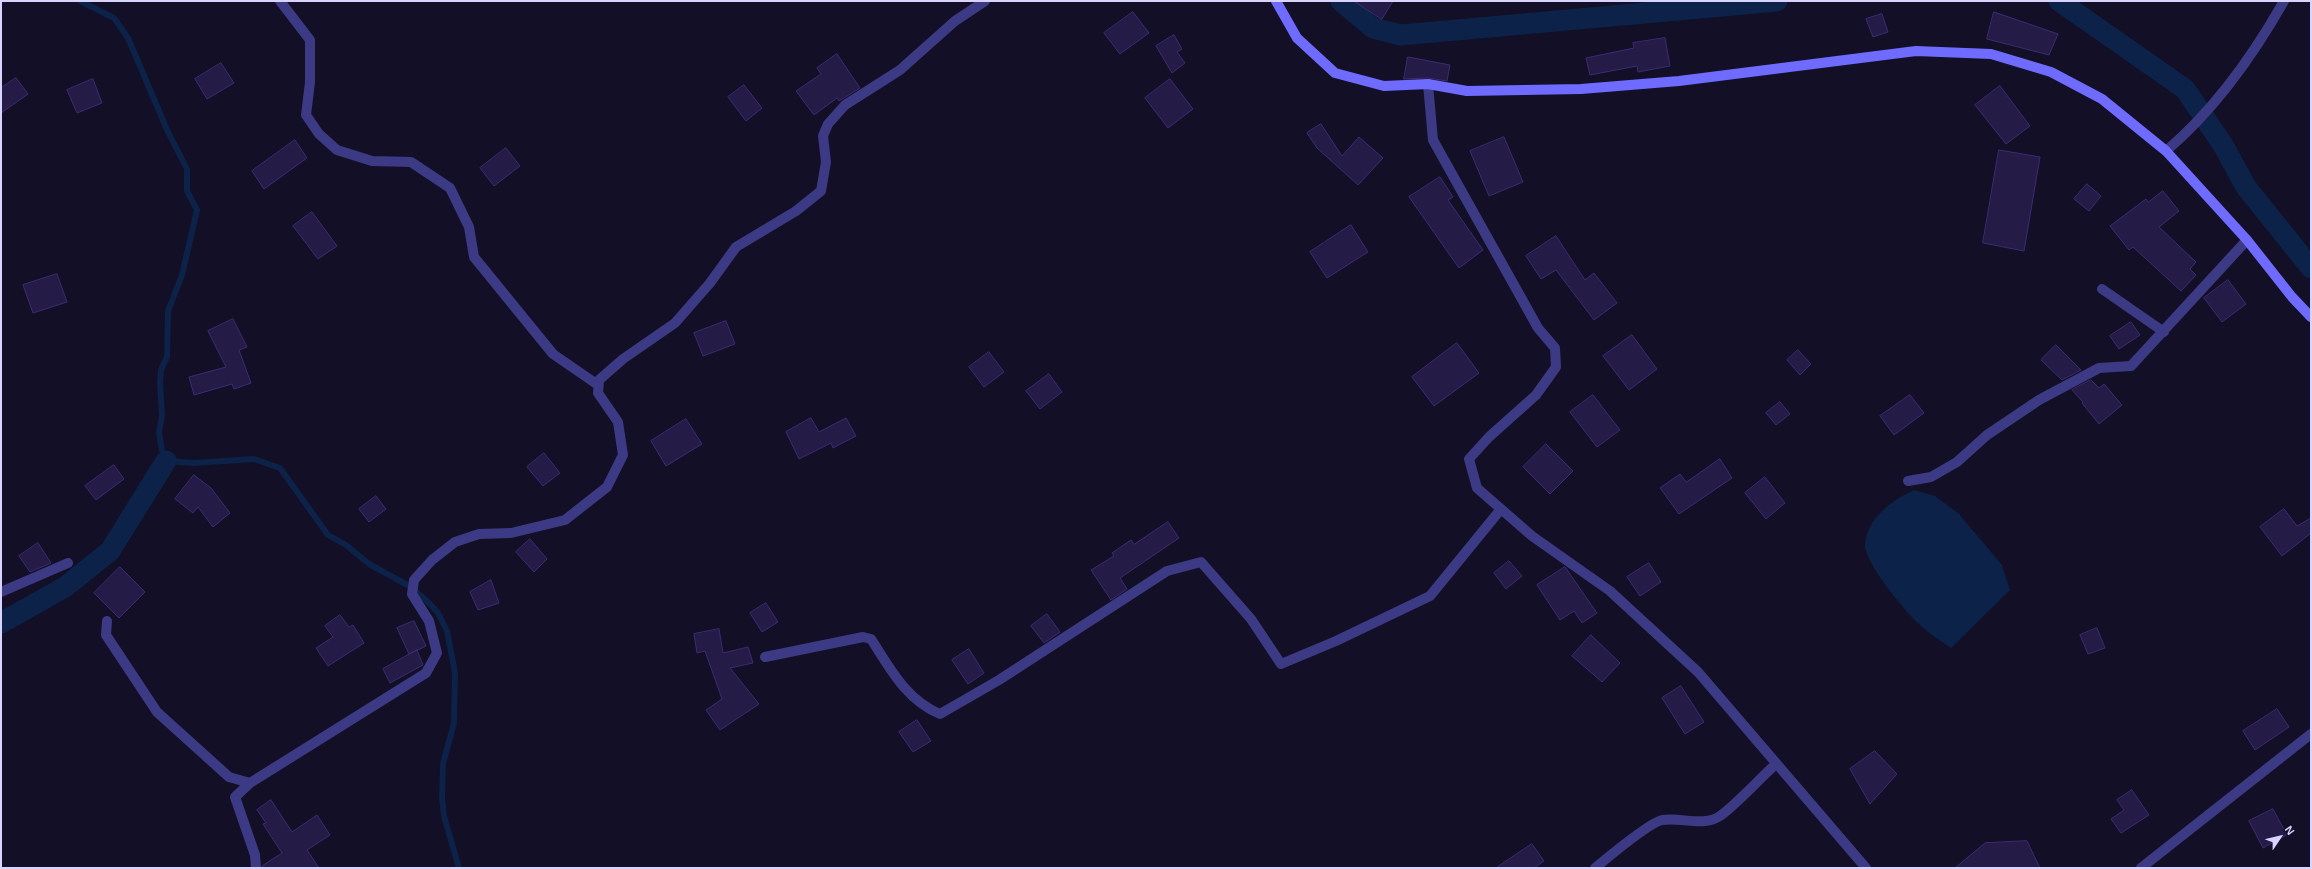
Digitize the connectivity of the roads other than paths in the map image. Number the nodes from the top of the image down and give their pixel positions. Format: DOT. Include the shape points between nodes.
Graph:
graph roads {
  1 [pos="280,1"];
  2 [pos="985,1"];
  3 [pos="1276,1"];
  4 [pos="2284,1"];
  5 [pos="1428,84"];
  6 [pos="2166,151"];
  7 [pos="2248,240"];
  8 [pos="2102,289"];
  9 [pos="2311,317"];
  10 [pos="2164,332"];
  11 [pos="598,385"];
  12 [pos="1908,481"];
  13 [pos="1501,508"];
  14 [pos="68,563"];
  15 [pos="1,592"];
  16 [pos="107,621"];
  17 [pos="765,657"];
  18 [pos="2311,734"];
  19 [pos="1776,764"];
  20 [pos="250,783"];
  21 [pos="256,868"];
  22 [pos="1595,868"];
  23 [pos="1866,868"];
  24 [pos="2141,868"];
  1 -- 11 [label="street" via="310,40 310,82 306,115 319,134 337,150 372,161 410,162 450,188 469,227 474,257 553,354"];
  2 -- 11 [label="street" via="955,21 900,70 846,105 828,124 823,136 826,162 821,191 796,211 736,248 675,323 623,359 599,380"];
  3 -- 5 [label="main road" via="1297,38 1335,73 1384,86"];
  4 -- 6 [label="street" via="2265,34 2230,81 2184,135"];
  5 -- 6 [label="main road" via="1467,91 1581,88 1679,82 1916,51 1991,54 2051,72 2102,99"];
  5 -- 13 [label="street" via="1433,140 1538,328 1555,348 1556,368 1536,395 1469,459 1477,488"];
  6 -- 7 [label="main road"];
  7 -- 9 [label="main road" via="2292,297"];
  7 -- 10 [label="street"];
  8 -- 10 [label="street"];
  10 -- 12 [label="street" via="2131,366 2099,368 2026,408 1987,435 1957,462 1931,477"];
  11 -- 20 [label="street" via="598,393 618,422 623,455 607,487 565,520 512,533 479,534 455,542 432,560 414,580 412,594 429,621 436,653 426,673"];
  13 -- 17 [label="street" via="1430,596 1281,664 1251,619 1201,562 1167,571 999,680 940,714 926,709 902,687 871,639 863,637"];
  13 -- 19 [label="street" via="1532,536 1610,591 1687,662"];
  14 -- 15 [label="street"];
  16 -- 20 [label="street" via="106,635 157,712 229,777"];
  18 -- 24 [label="street"];
  19 -- 22 [label="street" via="1719,816 1705,821 1661,820 1620,847"];
  19 -- 23 [label="street"];
  20 -- 21 [label="street" via="235,797 255,855"];
}
